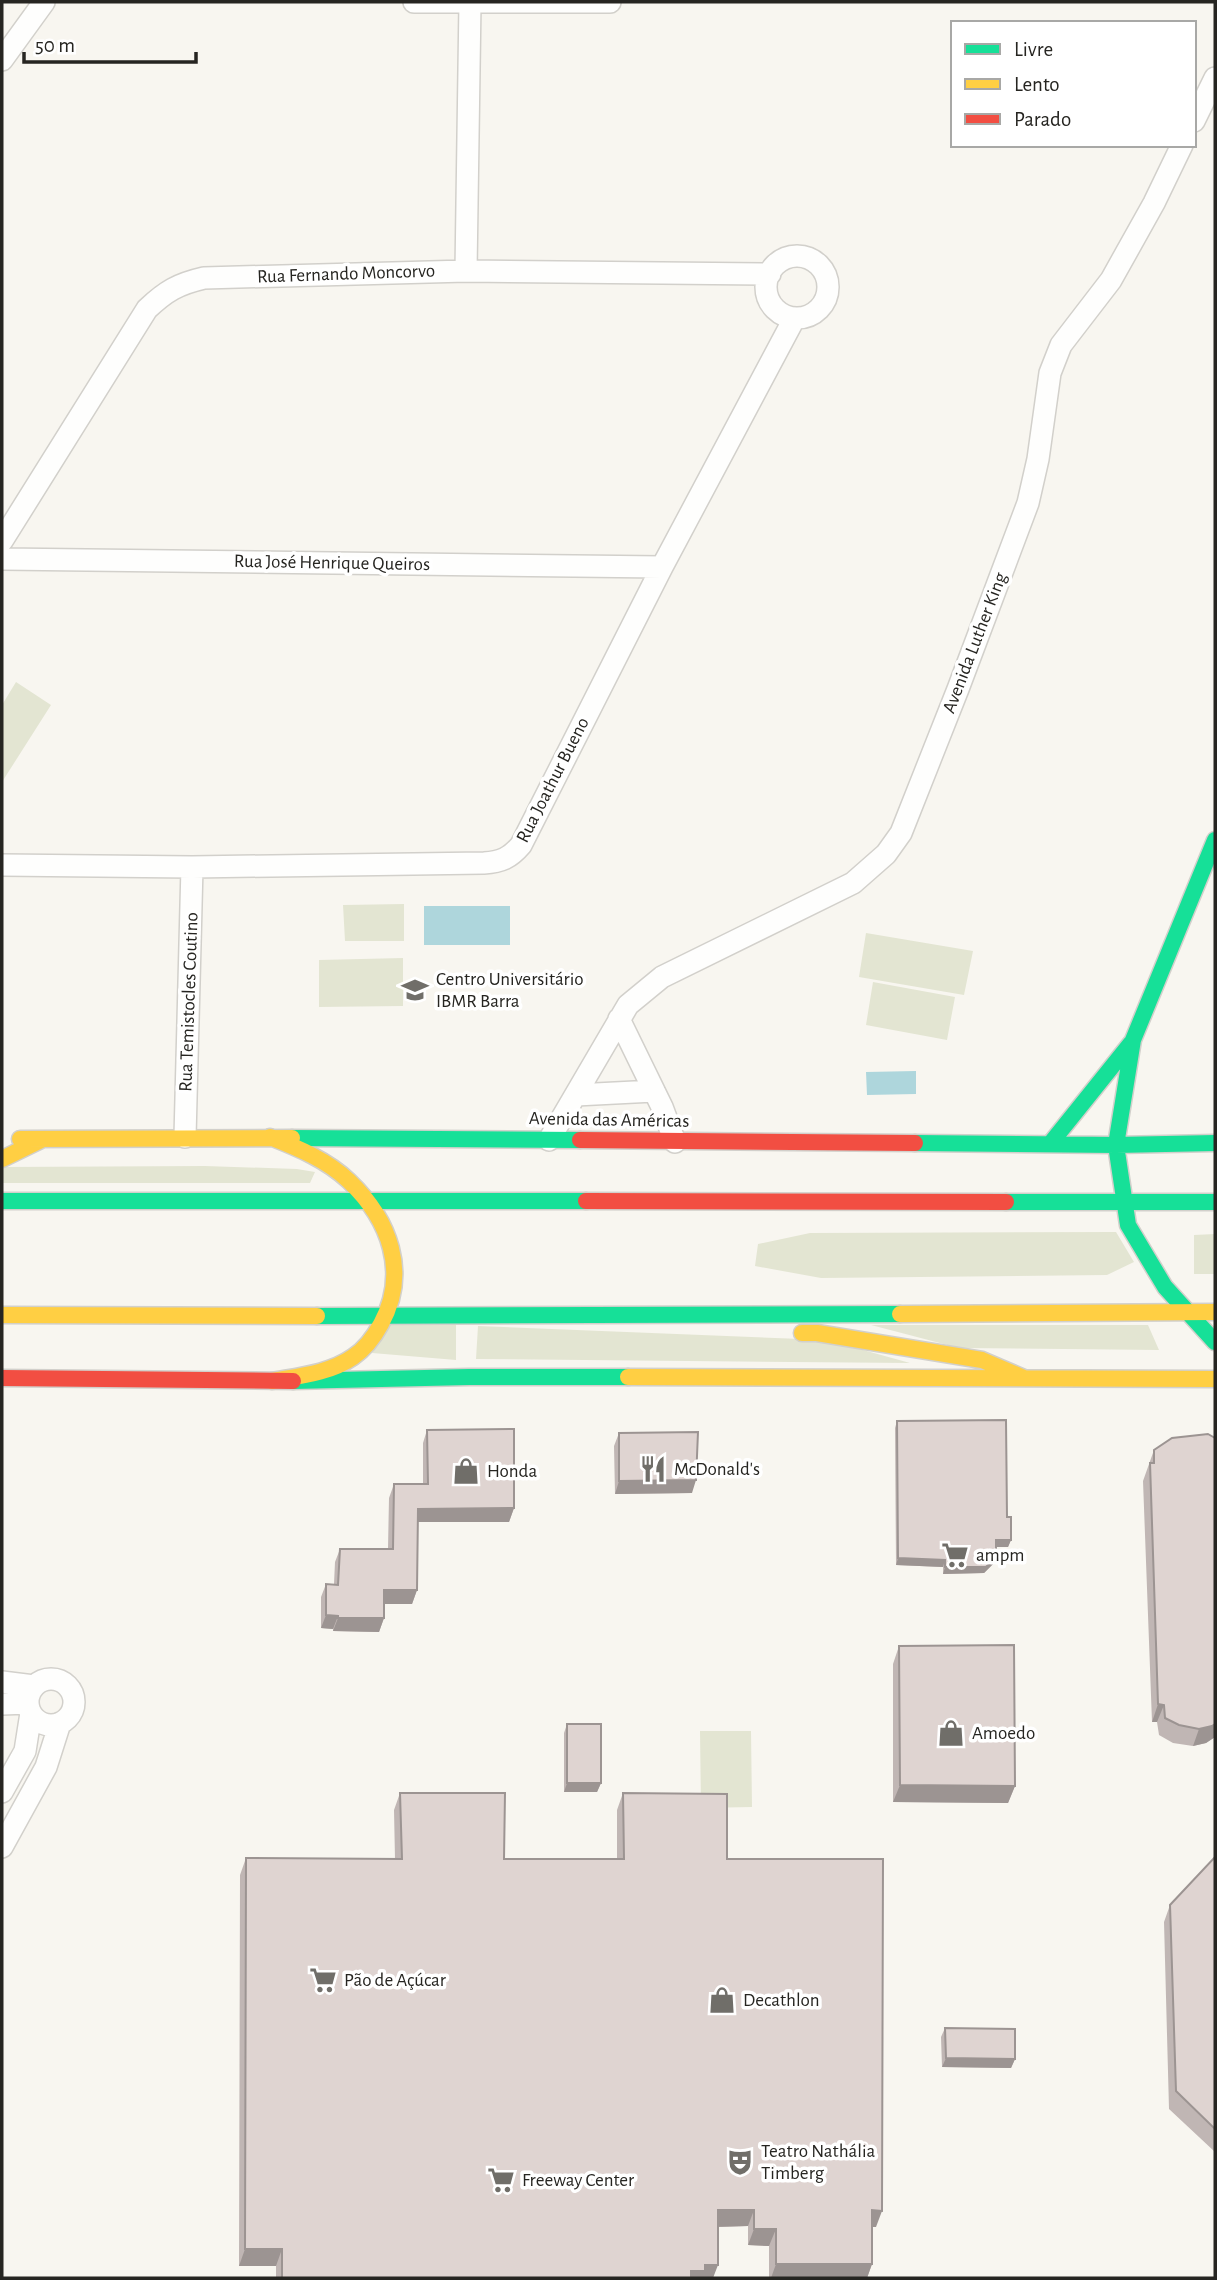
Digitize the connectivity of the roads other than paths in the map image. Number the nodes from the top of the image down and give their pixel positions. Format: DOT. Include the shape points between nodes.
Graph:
graph roads {
  1 [pos="44,2"];
  2 [pos="414,2"];
  3 [pos="470,2"];
  4 [pos="610,2"];
  5 [pos="2,60"];
  6 [pos="1215,78"];
  7 [pos="1196,117"];
  8 [pos="1181,147"];
  9 [pos="467,271"];
  10 [pos="770,274"];
  11 [pos="794,319"];
  12 [pos="2,541"];
  13 [pos="2,559"];
  14 [pos="662,567"];
  15 [pos="1215,840"];
  16 [pos="2,864"];
  17 [pos="192,867"];
  18 [pos="619,1019"];
  19 [pos="1133,1040"];
  20 [pos="654,1091"];
  21 [pos="576,1094"];
  22 [pos="185,1137"];
  23 [pos="270,1137"];
  24 [pos="3,1139"];
  25 [pos="41,1139"];
  26 [pos="549,1140"];
  27 [pos="675,1142"];
  28 [pos="1215,1143"];
  29 [pos="1050,1144"];
  30 [pos="1116,1145"];
  31 [pos="2,1159"];
  32 [pos="2,1201"];
  33 [pos="369,1202"];
  34 [pos="1215,1202"];
  35 [pos="1124,1203"];
  36 [pos="1186,1312"];
  37 [pos="1215,1312"];
  38 [pos="680,1314"];
  39 [pos="2,1315"];
  40 [pos="387,1317"];
  41 [pos="733,1330"];
  42 [pos="785,1332"];
  43 [pos="1215,1342"];
  44 [pos="2,1378"];
  45 [pos="1024,1378"];
  46 [pos="1215,1378"];
  47 [pos="272,1381"];
  48 [pos="2,1682"];
  49 [pos="31,1701"];
  50 [pos="2,1704"];
  51 [pos="60,1723"];
  52 [pos="2,1792"];
  53 [pos="2,1847"];
  1 -- 5 [label="street"];
  2 -- 3 [label="street"];
  3 -- 4 [label="street"];
  3 -- 9 [label="street"];
  6 -- 7 [label="street"];
  8 -- 18 [label="street, Avenida Luther King" via="1111,280 1061,345 1050,373 1028,503 901,832 886,855 853,883 662,977 628,1005"];
  9 -- 10 [label="street, Rua Fernando Moncorvo"];
  9 -- 12 [label="street, Rua Fernando Moncorvo" via="204,278 166,291 147,309"];
  10 -- 11 [label="street" via="766,284 770,303"];
  10 -- 11 [label="street" via="782,260 792,257 802,256 820,265 828,283 825,301 813,314"];
  11 -- 14 [label="street, Rua Joathur Bueno"];
  13 -- 14 [label="street, Rua José Henrique Queiros"];
  14 -- 17 [label="street, Rua Joathur Bueno" via="513,854 484,863"];
  15 -- 19 [label="main road"];
  16 -- 17 [label="street, Rua Joathur Bueno"];
  17 -- 22 [label="street, Rua Temistocles Coutino"];
  18 -- 20 [label="street"];
  18 -- 21 [label="street, Avenida Luther King"];
  19 -- 29 [label="main road"];
  19 -- 30 [label="main road"];
  20 -- 21 [label="street"];
  20 -- 27 [label="street"];
  21 -- 26 [label="street, Avenida Luther King"];
  22 -- 23 [label="main road, Avenida das Américas"];
  22 -- 25 [label="main road, Avenida das Américas"];
  23 -- 26 [label="main road, Avenida das Américas"];
  23 -- 33 [label="main road" via="313,1155"];
  24 -- 25 [label="main road, Avenida das Américas"];
  25 -- 31 [label="main road"];
  26 -- 27 [label="main road, Avenida das Américas"];
  27 -- 29 [label="main road, Avenida das Américas"];
  28 -- 30 [label="main road, Avenida das Américas"];
  29 -- 30 [label="main road, Avenida das Américas"];
  30 -- 35 [label="main road"];
  32 -- 33 [label="main road"];
  33 -- 35 [label="main road"];
  33 -- 40 [label="main road" via="393,1248 395,1289"];
  34 -- 35 [label="main road"];
  35 -- 36 [label="main road" via="1128,1225 1145,1255"];
  36 -- 37 [label="main road"];
  36 -- 38 [label="main road"];
  36 -- 43 [label="main road"];
  38 -- 40 [label="main road"];
  38 -- 41 [label="main road"];
  39 -- 40 [label="main road"];
  40 -- 47 [label="main road" via="366,1347 336,1367"];
  42 -- 45 [label="main road" via="817,1333 982,1360"];
  44 -- 47 [label="main road"];
  45 -- 46 [label="main road"];
  45 -- 47 [label="main road"];
  48 -- 49 [label="street"];
  49 -- 50 [label="street"];
  49 -- 51 [label="street" via="43,1724"];
  49 -- 51 [label="street" via="51,1679 60,1681 73,1693 73,1711"];
  49 -- 52 [label="street" via="25,1751"];
  51 -- 53 [label="street" via="46,1767"];
}
